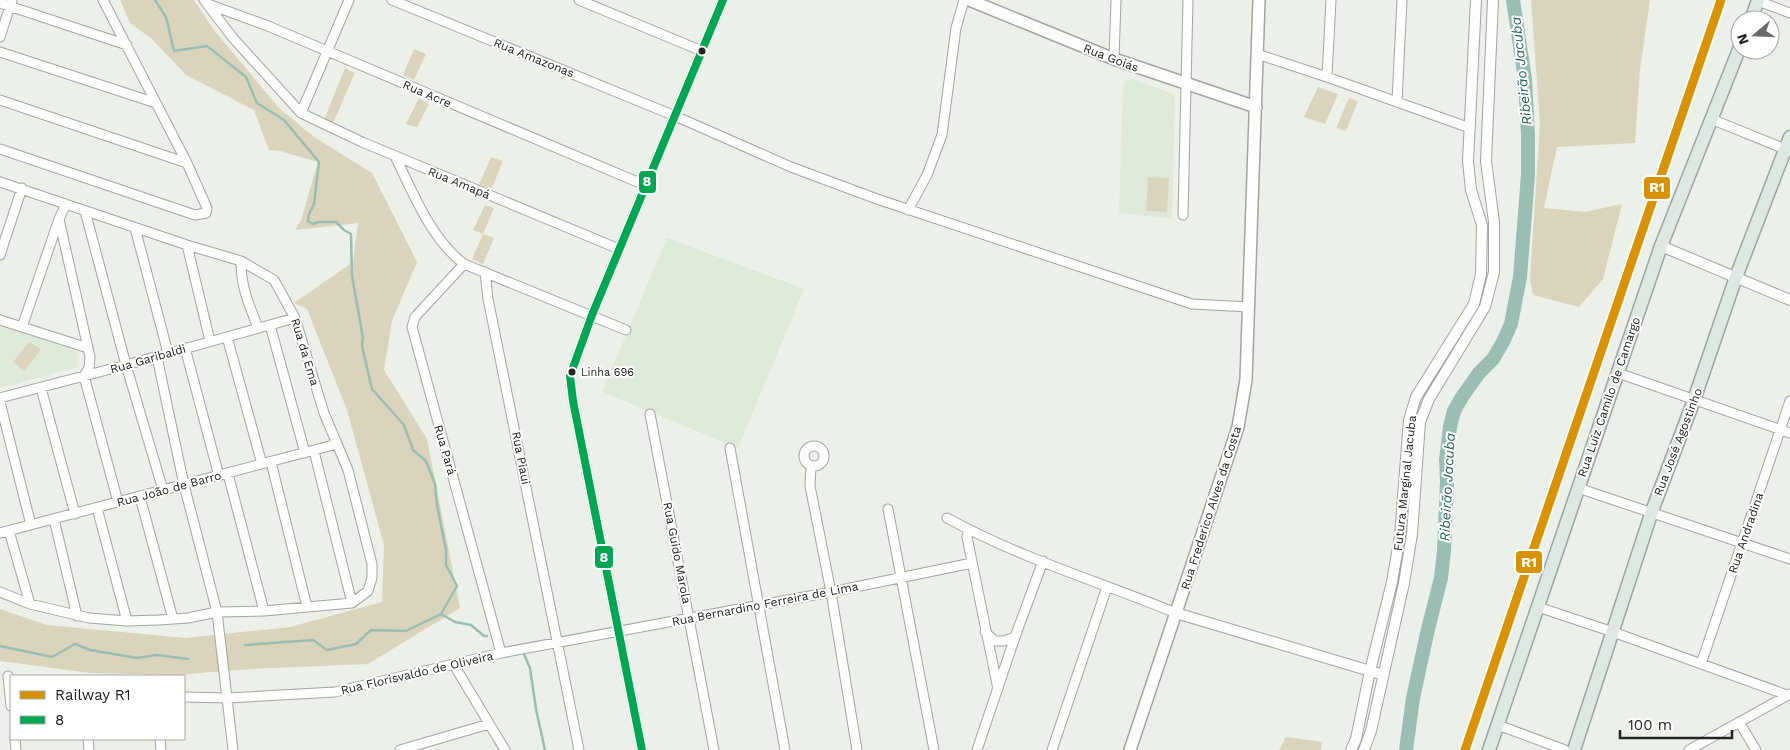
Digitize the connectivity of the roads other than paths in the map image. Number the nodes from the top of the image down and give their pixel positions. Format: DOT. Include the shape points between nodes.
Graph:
graph roads {
  1 [pos="103,0"];
  2 [pos="349,0"];
  3 [pos="392,0"];
  4 [pos="579,0"];
  5 [pos="723,0"];
  6 [pos="964,0"];
  7 [pos="969,0"];
  8 [pos="1116,0"];
  9 [pos="1188,0"];
  10 [pos="1259,0"];
  11 [pos="1332,0"];
  12 [pos="1402,0"];
  13 [pos="1476,0"];
  14 [pos="1493,0"];
  15 [pos="1758,0"];
  16 [pos="206,2"];
  17 [pos="0,3"];
  18 [pos="11,3"];
  19 [pos="1790,13"];
  20 [pos="0,36"];
  21 [pos="127,46"];
  22 [pos="327,51"];
  23 [pos="702,51"];
  24 [pos="0,52"];
  25 [pos="1257,54"];
  26 [pos="1114,59"];
  27 [pos="1735,60"];
  28 [pos="1327,77"];
  29 [pos="1186,84"];
  30 [pos="0,100"];
  31 [pos="1397,102"];
  32 [pos="156,103"];
  33 [pos="1256,107"];
  34 [pos="301,112"];
  35 [pos="675,116"];
  36 [pos="1470,116"];
  37 [pos="1488,118"];
  38 [pos="1711,119"];
  39 [pos="1470,128"];
  40 [pos="1469,140"];
  41 [pos="1486,141"];
  42 [pos="1788,146"];
  43 [pos="0,149"];
  44 [pos="394,156"];
  45 [pos="187,163"];
  46 [pos="0,182"];
  47 [pos="647,186"];
  48 [pos="22,188"];
  49 [pos="66,204"];
  50 [pos="908,210"];
  51 [pos="85,211"];
  52 [pos="1183,215"];
  53 [pos="59,219"];
  54 [pos="136,228"];
  55 [pos="187,245"];
  56 [pos="1661,246"];
  57 [pos="619,249"];
  58 [pos="0,255"];
  59 [pos="241,261"];
  60 [pos="464,264"];
  61 [pos="485,272"];
  62 [pos="1736,277"];
  63 [pos="1790,300"];
  64 [pos="1249,306"];
  65 [pos="592,315"];
  66 [pos="296,318"];
  67 [pos="0,320"];
  68 [pos="270,325"];
  69 [pos="22,327"];
  70 [pos="258,328"];
  71 [pos="626,330"];
  72 [pos="227,337"];
  73 [pos="210,342"];
  74 [pos="88,348"];
  75 [pos="185,348"];
  76 [pos="168,354"];
  77 [pos="156,356"];
  78 [pos="126,365"];
  79 [pos="1618,373"];
  80 [pos="84,376"];
  81 [pos="41,388"];
  82 [pos="0,398"];
  83 [pos="1694,400"];
  84 [pos="1790,401"];
  85 [pos="0,402"];
  86 [pos="650,414"];
  87 [pos="1780,430"];
  88 [pos="1790,433"];
  89 [pos="337,444"];
  90 [pos="730,448"];
  91 [pos="310,452"];
  92 [pos="266,463"];
  93 [pos="811,466"];
  94 [pos="223,475"];
  95 [pos="184,485"];
  96 [pos="1578,488"];
  97 [pos="163,490"];
  98 [pos="140,497"];
  99 [pos="118,502"];
  100 [pos="97,508"];
  101 [pos="888,509"];
  102 [pos="1652,511"];
  103 [pos="75,514"];
  104 [pos="947,518"];
  105 [pos="54,519"];
  106 [pos="31,525"];
  107 [pos="968,530"];
  108 [pos="5,532"];
  109 [pos="1743,542"];
  110 [pos="1790,558"];
  111 [pos="1043,562"];
  112 [pos="972,563"];
  113 [pos="901,578"];
  114 [pos="1107,587"];
  115 [pos="0,592"];
  116 [pos="831,592"];
  117 [pos="352,603"];
  118 [pos="30,604"];
  119 [pos="759,604"];
  120 [pos="307,607"];
  121 [pos="1538,607"];
  122 [pos="217,612"];
  123 [pos="264,612"];
  124 [pos="1176,613"];
  125 [pos="78,616"];
  126 [pos="689,618"];
  127 [pos="173,619"];
  128 [pos="127,621"];
  129 [pos="620,631"];
  130 [pos="985,632"];
  131 [pos="1612,632"];
  132 [pos="1015,637"];
  133 [pos="559,643"];
  134 [pos="500,653"];
  135 [pos="1701,664"];
  136 [pos="454,665"];
  137 [pos="1370,671"];
  138 [pos="1384,674"];
  139 [pos="6,676"];
  140 [pos="998,689"];
  141 [pos="1788,694"];
  142 [pos="185,697"];
  143 [pos="228,698"];
  144 [pos="10,700"];
  145 [pos="1739,722"];
  146 [pos="489,724"];
  147 [pos="1498,725"];
  148 [pos="233,750"];
  149 [pos="400,750"];
  150 [pos="505,750"];
  151 [pos="579,750"];
  152 [pos="642,750"];
  153 [pos="714,750"];
  154 [pos="785,750"];
  155 [pos="857,750"];
  156 [pos="934,750"];
  157 [pos="977,750"];
  158 [pos="1052,750"];
  159 [pos="1130,750"];
  160 [pos="1351,750"];
  161 [pos="1364,750"];
  162 [pos="1489,750"];
  163 [pos="1566,750"];
  164 [pos="1574,750"];
  165 [pos="1689,750"];
  166 [pos="1756,750"];
  1 -- 21 [label="street"];
  2 -- 22 [label="street"];
  3 -- 35 [label="street, Rua Amazonas"];
  4 -- 23 [label="street"];
  5 -- 23 [label="street"];
  6 -- 50 [label="street" via="956,28 942,135 927,175"];
  7 -- 26 [label="main road, Rua Goiás"];
  8 -- 26 [label="street"];
  9 -- 29 [label="street"];
  10 -- 25 [label="main road, Rua Frederico Alves da Costa"];
  11 -- 28 [label="street"];
  12 -- 31 [label="street"];
  13 -- 36 [label="street, Futura Marginal Jacuba"];
  14 -- 37 [label="street, Futura Marginal Jacuba"];
  15 -- 19 [label="street"];
  16 -- 22 [label="street, Rua Acre"];
  16 -- 34 [label="street" via="233,38"];
  17 -- 18 [label="street"];
  18 -- 20 [label="street"];
  18 -- 21 [label="street"];
  21 -- 32 [label="street"];
  22 -- 34 [label="street"];
  22 -- 47 [label="street, Rua Acre"];
  23 -- 35 [label="street"];
  24 -- 32 [label="street"];
  25 -- 28 [label="street"];
  25 -- 33 [label="main road, Rua Frederico Alves da Costa"];
  26 -- 29 [label="main road, Rua Goiás"];
  27 -- 38 [label="main road, Rua Luiz Camilo de Camargo"];
  28 -- 31 [label="street"];
  29 -- 33 [label="main road, Rua Goiás"];
  29 -- 52 [label="street"];
  30 -- 45 [label="street"];
  31 -- 39 [label="street"];
  32 -- 45 [label="street"];
  33 -- 64 [label="main road, Rua Frederico Alves da Costa"];
  34 -- 44 [label="street, Rua Amapá"];
  35 -- 47 [label="street"];
  35 -- 50 [label="street, Rua Amazonas" via="791,167"];
  36 -- 37 [label="street"];
  36 -- 39 [label="street, Futura Marginal Jacuba"];
  37 -- 41 [label="street, Futura Marginal Jacuba"];
  38 -- 42 [label="street"];
  38 -- 56 [label="main road, Rua Luiz Camilo de Camargo"];
  39 -- 40 [label="street, Futura Marginal Jacuba"];
  40 -- 41 [label="street"];
  40 -- 137 [label="street, Futura Marginal Jacuba" via="1471,190 1482,225 1481,274 1474,304 1416,397 1409,420 1400,536"];
  41 -- 138 [label="street, Futura Marginal Jacuba" via="1494,222 1494,272 1485,307 1429,398 1420,422 1412,534"];
  42 -- 62 [label="main road, Rua José Agostinho"];
  43 -- 45 [label="street" via="195,215 206,213 208,208"];
  44 -- 57 [label="street, Rua Amapá"];
  44 -- 60 [label="street" via="440,241"];
  46 -- 48 [label="street, Rua da Ema"];
  47 -- 57 [label="street"];
  48 -- 49 [label="street, Rua da Ema"];
  48 -- 58 [label="street"];
  49 -- 51 [label="street, Rua da Ema"];
  49 -- 53 [label="street"];
  50 -- 64 [label="street, Rua Amazonas" via="1192,304"];
  51 -- 54 [label="street, Rua da Ema"];
  51 -- 78 [label="street"];
  53 -- 69 [label="street"];
  53 -- 74 [label="street"];
  54 -- 55 [label="street, Rua da Ema"];
  54 -- 76 [label="street"];
  55 -- 59 [label="street, Rua da Ema"];
  55 -- 73 [label="street"];
  56 -- 62 [label="street"];
  56 -- 79 [label="main road, Rua Luiz Camilo de Camargo"];
  57 -- 65 [label="street"];
  59 -- 66 [label="street, Rua da Ema" via="274,280"];
  59 -- 70 [label="street" via="241,278"];
  60 -- 61 [label="street"];
  60 -- 134 [label="street, Rua Pará" via="415,317 412,327"];
  61 -- 65 [label="street"];
  61 -- 133 [label="street, Rua Piaui"];
  62 -- 63 [label="street"];
  62 -- 83 [label="main road, Rua José Agostinho"];
  64 -- 124 [label="main road, Rua Frederico Alves da Costa" via="1246,380 1238,427"];
  65 -- 71 [label="street"];
  65 -- 129 [label="street" via="570,376"];
  66 -- 68 [label="street, Rua Garibaldi"];
  66 -- 89 [label="street, Rua da Ema"];
  67 -- 69 [label="street"];
  68 -- 70 [label="street, Rua Garibaldi"];
  68 -- 91 [label="street"];
  69 -- 74 [label="street"];
  70 -- 72 [label="street, Rua Garibaldi"];
  72 -- 73 [label="street, Rua Garibaldi"];
  72 -- 92 [label="street"];
  73 -- 75 [label="street, Rua Garibaldi"];
  74 -- 80 [label="street" via="89,368"];
  75 -- 76 [label="street, Rua Garibaldi"];
  75 -- 94 [label="street"];
  76 -- 77 [label="street, Rua Garibaldi"];
  77 -- 78 [label="street, Rua Garibaldi"];
  77 -- 95 [label="street"];
  78 -- 80 [label="street, Rua Garibaldi"];
  78 -- 97 [label="street"];
  79 -- 83 [label="street"];
  79 -- 96 [label="main road, Rua Luiz Camilo de Camargo"];
  80 -- 81 [label="street, Rua Garibaldi"];
  80 -- 99 [label="street"];
  81 -- 82 [label="street, Rua Garibaldi"];
  81 -- 103 [label="street"];
  83 -- 87 [label="street"];
  83 -- 102 [label="main road, Rua José Agostinho"];
  84 -- 87 [label="street, Rua Andradina"];
  85 -- 106 [label="street"];
  86 -- 126 [label="street, Rua Guido Marola"];
  87 -- 88 [label="street"];
  87 -- 109 [label="street, Rua Andradina"];
  89 -- 91 [label="street, Rua João de Barro"];
  89 -- 117 [label="street, Rua da Ema" via="348,470 372,564 368,592"];
  90 -- 119 [label="street"];
  91 -- 92 [label="street, Rua João de Barro"];
  91 -- 117 [label="street"];
  92 -- 94 [label="street, Rua João de Barro"];
  92 -- 120 [label="street"];
  93 -- 116 [label="street" via="810,486"];
  94 -- 95 [label="street, Rua João de Barro"];
  94 -- 123 [label="street"];
  95 -- 97 [label="street, Rua João de Barro"];
  95 -- 122 [label="street"];
  96 -- 102 [label="street"];
  96 -- 121 [label="main road, Rua Luiz Camilo de Camargo"];
  97 -- 98 [label="street, Rua João de Barro"];
  98 -- 99 [label="street, Rua João de Barro"];
  98 -- 127 [label="street"];
  99 -- 100 [label="street, Rua João de Barro"];
  100 -- 103 [label="street, Rua João de Barro"];
  100 -- 128 [label="street"];
  101 -- 113 [label="street"];
  102 -- 109 [label="street"];
  102 -- 131 [label="main road, Rua José Agostinho"];
  103 -- 105 [label="street, Rua João de Barro"];
  104 -- 107 [label="street"];
  105 -- 106 [label="street, Rua João de Barro"];
  105 -- 125 [label="street"];
  106 -- 108 [label="street, Rua João de Barro"];
  107 -- 111 [label="street"];
  107 -- 112 [label="street"];
  108 -- 118 [label="street"];
  109 -- 110 [label="street"];
  109 -- 135 [label="street, Rua Andradina"];
  111 -- 114 [label="street"];
  111 -- 132 [label="street"];
  112 -- 113 [label="street, Rua Bernardino Ferreira de Lima"];
  112 -- 130 [label="street"];
  113 -- 116 [label="street, Rua Bernardino Ferreira de Lima"];
  113 -- 156 [label="street"];
  114 -- 124 [label="street"];
  114 -- 158 [label="street"];
  115 -- 118 [label="street"];
  116 -- 119 [label="street, Rua Bernardino Ferreira de Lima"];
  116 -- 155 [label="street"];
  117 -- 120 [label="street"];
  118 -- 125 [label="street"];
  119 -- 126 [label="street, Rua Bernardino Ferreira de Lima"];
  119 -- 154 [label="street"];
  120 -- 123 [label="street"];
  121 -- 131 [label="street"];
  121 -- 147 [label="main road, Rua Luiz Camilo de Camargo"];
  122 -- 123 [label="street"];
  122 -- 127 [label="street"];
  122 -- 143 [label="street"];
  124 -- 137 [label="street"];
  124 -- 159 [label="main road, Rua Frederico Alves da Costa"];
  125 -- 128 [label="street"];
  126 -- 129 [label="street, Rua Bernardino Ferreira de Lima"];
  126 -- 153 [label="street, Rua Guido Marola"];
  127 -- 128 [label="street"];
  129 -- 133 [label="street, Rua Bernardino Ferreira de Lima"];
  129 -- 152 [label="street"];
  130 -- 132 [label="street" via="995,641"];
  130 -- 140 [label="street"];
  131 -- 135 [label="street"];
  131 -- 164 [label="main road, Rua José Agostinho"];
  132 -- 140 [label="street"];
  133 -- 134 [label="street, Rua Florisvaldo de Oliveira"];
  133 -- 151 [label="street, Rua Piaui"];
  134 -- 136 [label="street, Rua Florisvaldo de Oliveira"];
  135 -- 141 [label="street"];
  136 -- 143 [label="street, Rua Florisvaldo de Oliveira" via="335,692"];
  136 -- 146 [label="street"];
  137 -- 138 [label="street"];
  137 -- 160 [label="street, Futura Marginal Jacuba"];
  138 -- 161 [label="street, Futura Marginal Jacuba"];
  139 -- 144 [label="street"];
  140 -- 157 [label="street"];
  141 -- 145 [label="street"];
  142 -- 143 [label="street, Rua Florisvaldo de Oliveira"];
  143 -- 148 [label="street"];
  145 -- 165 [label="street"];
  145 -- 166 [label="street"];
  146 -- 149 [label="street"];
  146 -- 150 [label="street"];
  147 -- 162 [label="main road, Rua Luiz Camilo de Camargo"];
  147 -- 163 [label="street"];
}
